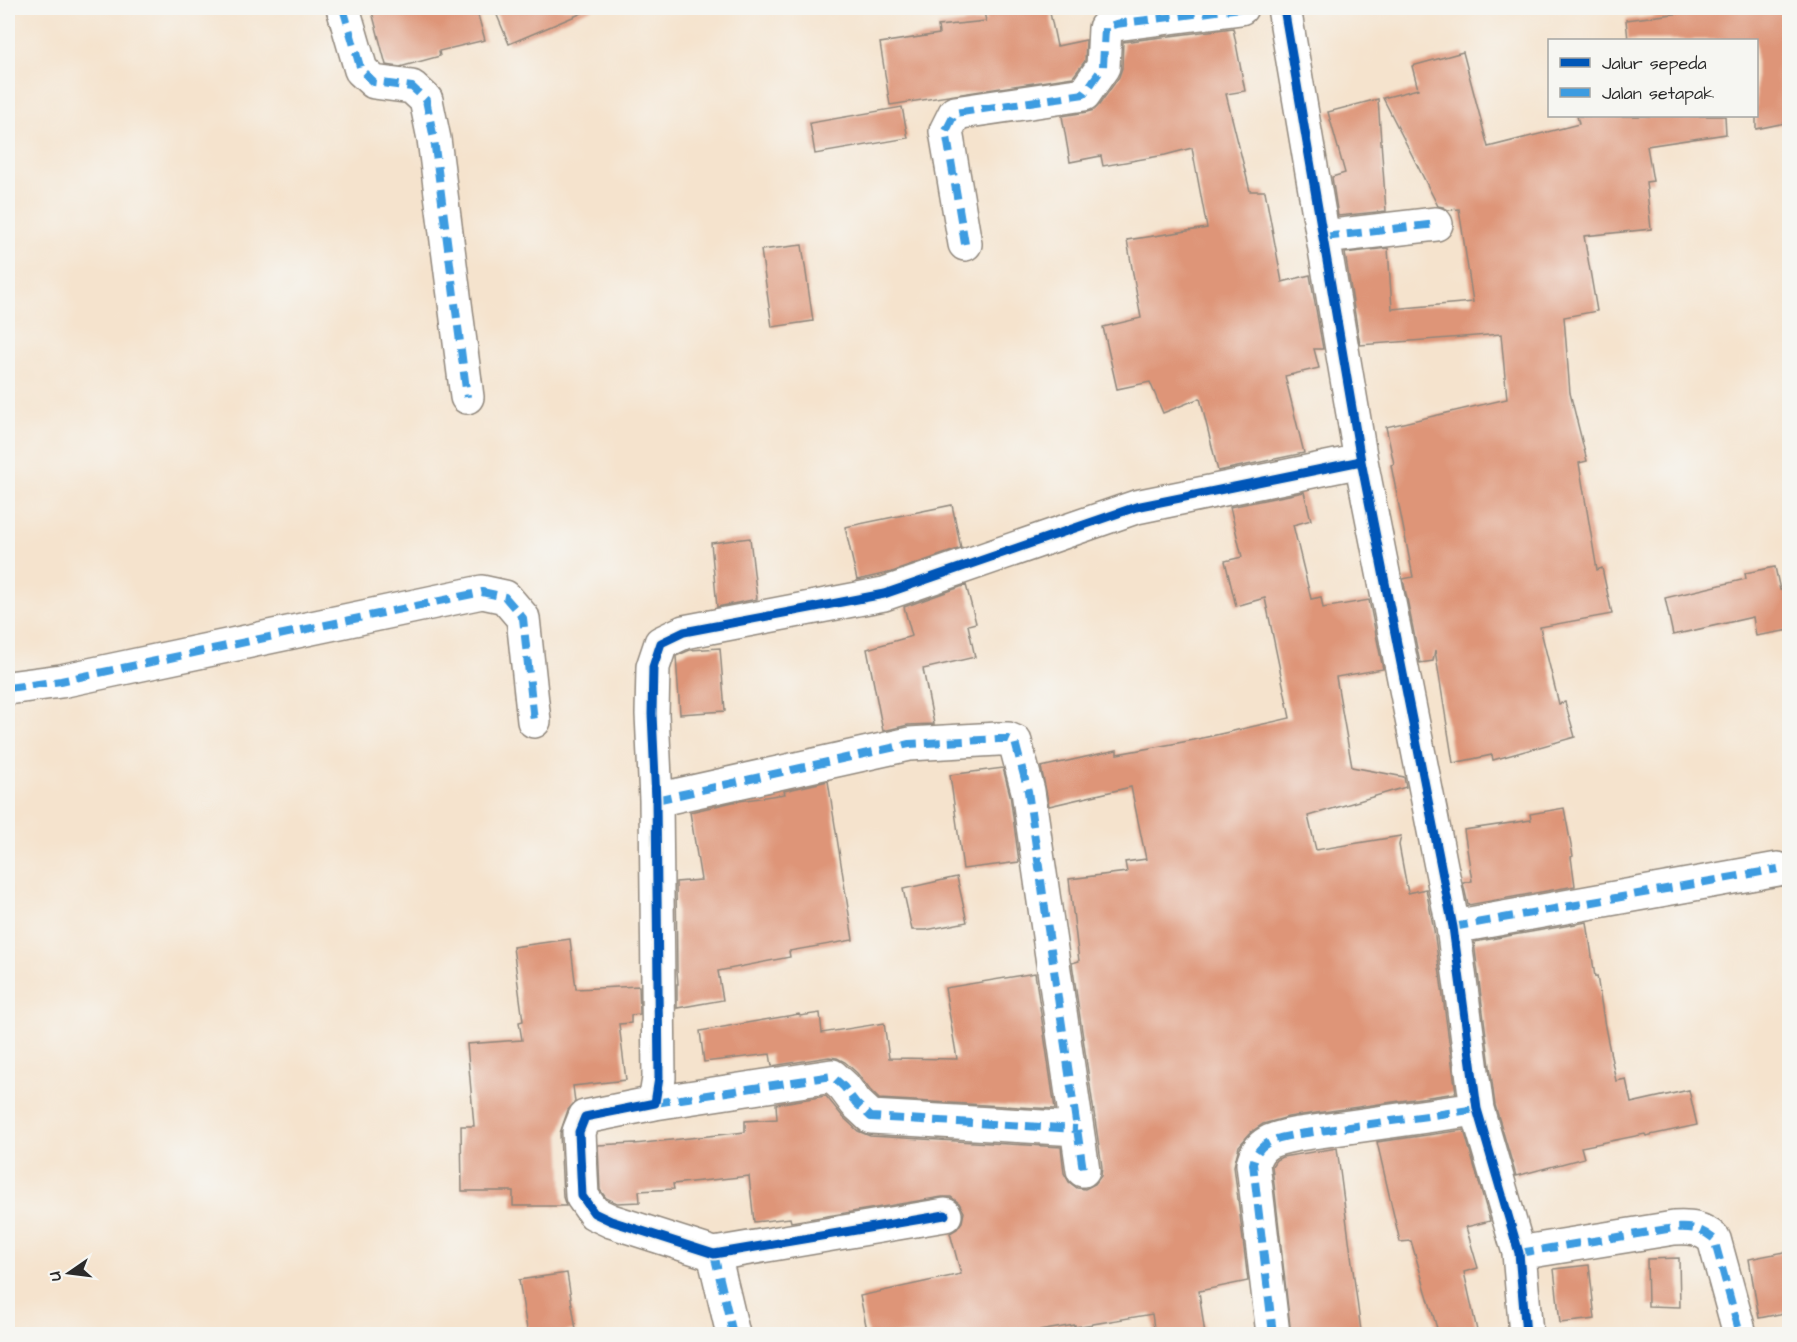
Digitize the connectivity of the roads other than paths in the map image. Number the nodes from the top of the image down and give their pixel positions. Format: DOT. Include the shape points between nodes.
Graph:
graph roads {
  1 [pos="343,8"];
  2 [pos="1241,8"];
  3 [pos="1284,8"];
  4 [pos="1436,224"];
  5 [pos="1324,237"];
  6 [pos="965,244"];
  7 [pos="467,397"];
  8 [pos="1361,461"];
  9 [pos="8,688"];
  10 [pos="534,721"];
  11 [pos="656,800"];
  12 [pos="1778,869"];
  13 [pos="1453,927"];
  14 [pos="655,1103"];
  15 [pos="1477,1109"];
  16 [pos="1077,1129"];
  17 [pos="1083,1170"];
  18 [pos="945,1215"];
  19 [pos="1519,1252"];
  20 [pos="714,1254"];
  21 [pos="733,1335"];
  22 [pos="1273,1335"];
  23 [pos="1526,1335"];
  24 [pos="1740,1335"];
  1 -- 7 [label="street" via="361,70 374,82 412,87 426,100"];
  2 -- 6 [label="street" via="1105,28 1103,67 1084,94 955,113 946,131"];
  3 -- 5 [label="street"];
  4 -- 5 [label="street"];
  5 -- 8 [label="street"];
  8 -- 11 [label="street" via="1136,507 884,594 684,632 662,643 653,666"];
  8 -- 13 [label="street"];
  9 -- 10 [label="street" via="61,681 482,592 506,597 523,618"];
  11 -- 14 [label="street" via="660,1057"];
  11 -- 16 [label="street" via="909,744 998,739 1015,742 1028,790"];
  12 -- 13 [label="street"];
  13 -- 15 [label="street"];
  14 -- 16 [label="street" via="832,1076 871,1117"];
  14 -- 20 [label="street" via="585,1117 579,1132 582,1196 594,1213 610,1221"];
  15 -- 19 [label="street"];
  15 -- 22 [label="street" via="1278,1138 1255,1154"];
  16 -- 17 [label="street"];
  18 -- 20 [label="street"];
  19 -- 23 [label="street"];
  19 -- 24 [label="street" via="1674,1228 1704,1231 1714,1239"];
  20 -- 21 [label="street"];
}
